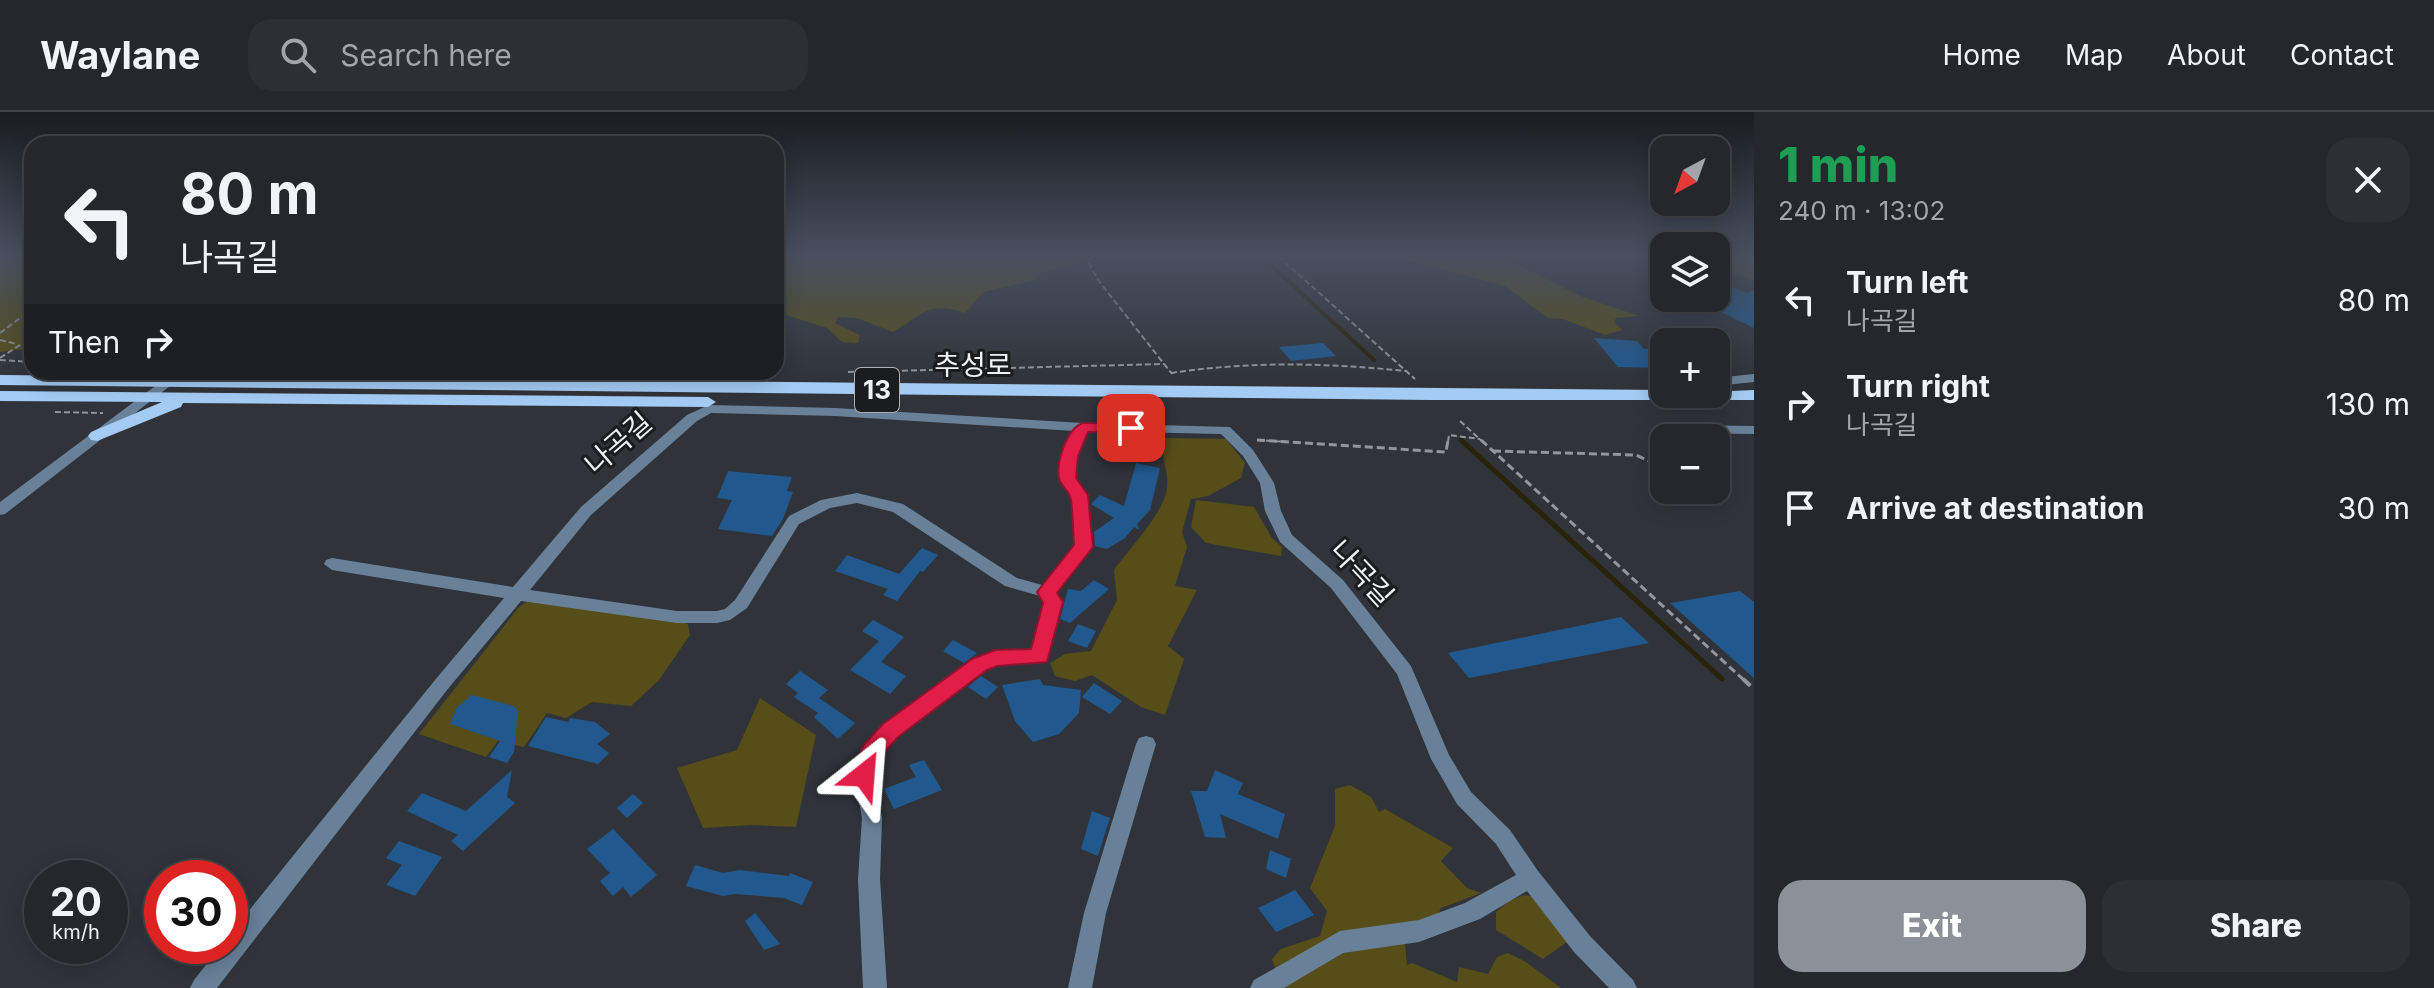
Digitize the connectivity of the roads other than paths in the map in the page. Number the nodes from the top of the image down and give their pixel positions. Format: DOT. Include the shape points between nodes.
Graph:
graph roads {
  1 [pos="1754,378"];
  2 [pos="0,380"];
  3 [pos="123,380"];
  4 [pos="170,380"];
  5 [pos="227,380"];
  6 [pos="1730,381"];
  7 [pos="166,383"];
  8 [pos="238,385"];
  9 [pos="92,390"];
  10 [pos="1650,394"];
  11 [pos="1730,395"];
  12 [pos="1754,395"];
  13 [pos="0,396"];
  14 [pos="146,398"];
  15 [pos="188,398"];
  16 [pos="1754,409"];
  17 [pos="1083,427"];
  18 [pos="1730,430"];
  19 [pos="1754,430"];
  20 [pos="97,436"];
  21 [pos="0,510"];
  22 [pos="332,564"];
  23 [pos="1046,592"];
  24 [pos="516,594"];
  25 [pos="1146,744"];
  26 [pos="1530,878"];
  27 [pos="202,988"];
  28 [pos="875,988"];
  29 [pos="1080,988"];
  30 [pos="1262,988"];
  31 [pos="1625,988"];
  1 -- 6 [label="lane"];
  2 -- 9 [label="main road, 추성로 / 13"];
  3 -- 9 [label="main road"];
  4 -- 7 [label="street"];
  5 -- 8 [label="main road"];
  7 -- 8 [label="main road, 추성로 / 13"];
  7 -- 9 [label="main road, 추성로 / 13"];
  7 -- 14 [label="street"];
  8 -- 10 [label="main road, 추성로 / 13"];
  9 -- 13 [label="main road, 추성로 / 13"];
  9 -- 14 [label="main road, 추성로 / 13"];
  9 -- 20 [label="main road" via="102,407"];
  11 -- 12 [label="main road, 추성로 / 13"];
  14 -- 15 [label="main road, 추성로 / 13"];
  14 -- 20 [label="street"];
  15 -- 16 [label="main road, 추성로 / 13"];
  15 -- 20 [label="main road"];
  17 -- 23 [label="street" via="1070,456 1068,479 1079,495 1084,547"];
  17 -- 24 [label="street, 나곡길" via="709,409 586,511"];
  17 -- 26 [label="street, 나곡길" via="1225,430 1248,453 1267,483 1286,538 1337,584 1405,671 1441,759 1464,798 1503,837"];
  18 -- 19 [label="lane"];
  20 -- 21 [label="street"];
  22 -- 24 [label="street"];
  23 -- 24 [label="street" via="1011,582 898,508 857,498 826,504 794,520 730,614 696,618"];
  23 -- 28 [label="street" via="1053,602 1039,657 995,658 979,665 891,730 871,753 864,775 872,818 869,895"];
  24 -- 27 [label="street, 나곡길"];
  25 -- 29 [label="street" via="1095,913"];
  26 -- 30 [label="street" via="1472,911 1419,931 1340,942"];
  26 -- 31 [label="street, 나곡길"];
}
